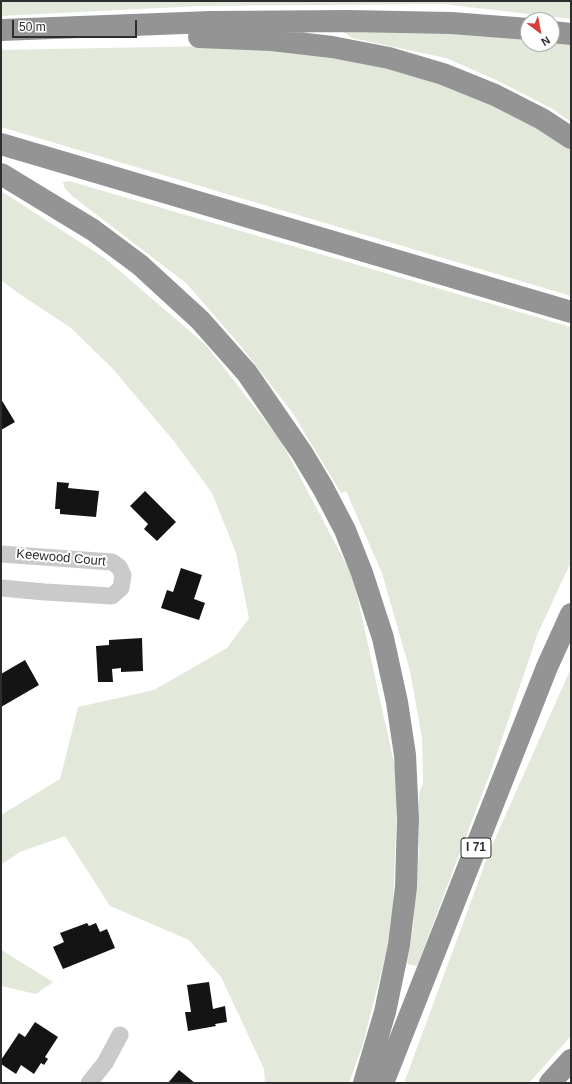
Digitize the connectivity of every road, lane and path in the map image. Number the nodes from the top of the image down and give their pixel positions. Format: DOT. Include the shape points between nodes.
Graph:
graph roads {
  1 [pos="84,28"];
  2 [pos="520,28"];
  3 [pos="1,30"];
  4 [pos="560,33"];
  5 [pos="571,34"];
  6 [pos="571,138"];
  7 [pos="1,144"];
  8 [pos="1,174"];
  9 [pos="571,312"];
  10 [pos="1,554"];
  11 [pos="1,588"];
  12 [pos="571,614"];
  13 [pos="120,1035"];
  14 [pos="571,1060"];
  15 [pos="89,1083"];
  16 [pos="364,1083"];
  17 [pos="383,1083"];
  18 [pos="550,1083"];
  1 -- 2 [label="highway" via="211,22 349,21 451,23"];
  1 -- 3 [label="highway"];
  1 -- 6 [label="highway" via="111,37 206,36 272,40 332,47 389,58 443,74 495,94"];
  4 -- 5 [label="highway"];
  7 -- 9 [label="highway"];
  8 -- 16 [label="highway" via="73,217 140,265 200,320 247,373 302,453 341,523 362,573 383,638 397,702 405,755 408,818 406,886 399,945 385,1012"];
  10 -- 11 [label="street, Keewood Court" via="112,562 119,567 123,575 121,588 112,596"];
  12 -- 17 [label="highway, I 71" via="547,667"];
  13 -- 15 [label="street" via="105,1063"];
  14 -- 18 [label="highway"];
}
